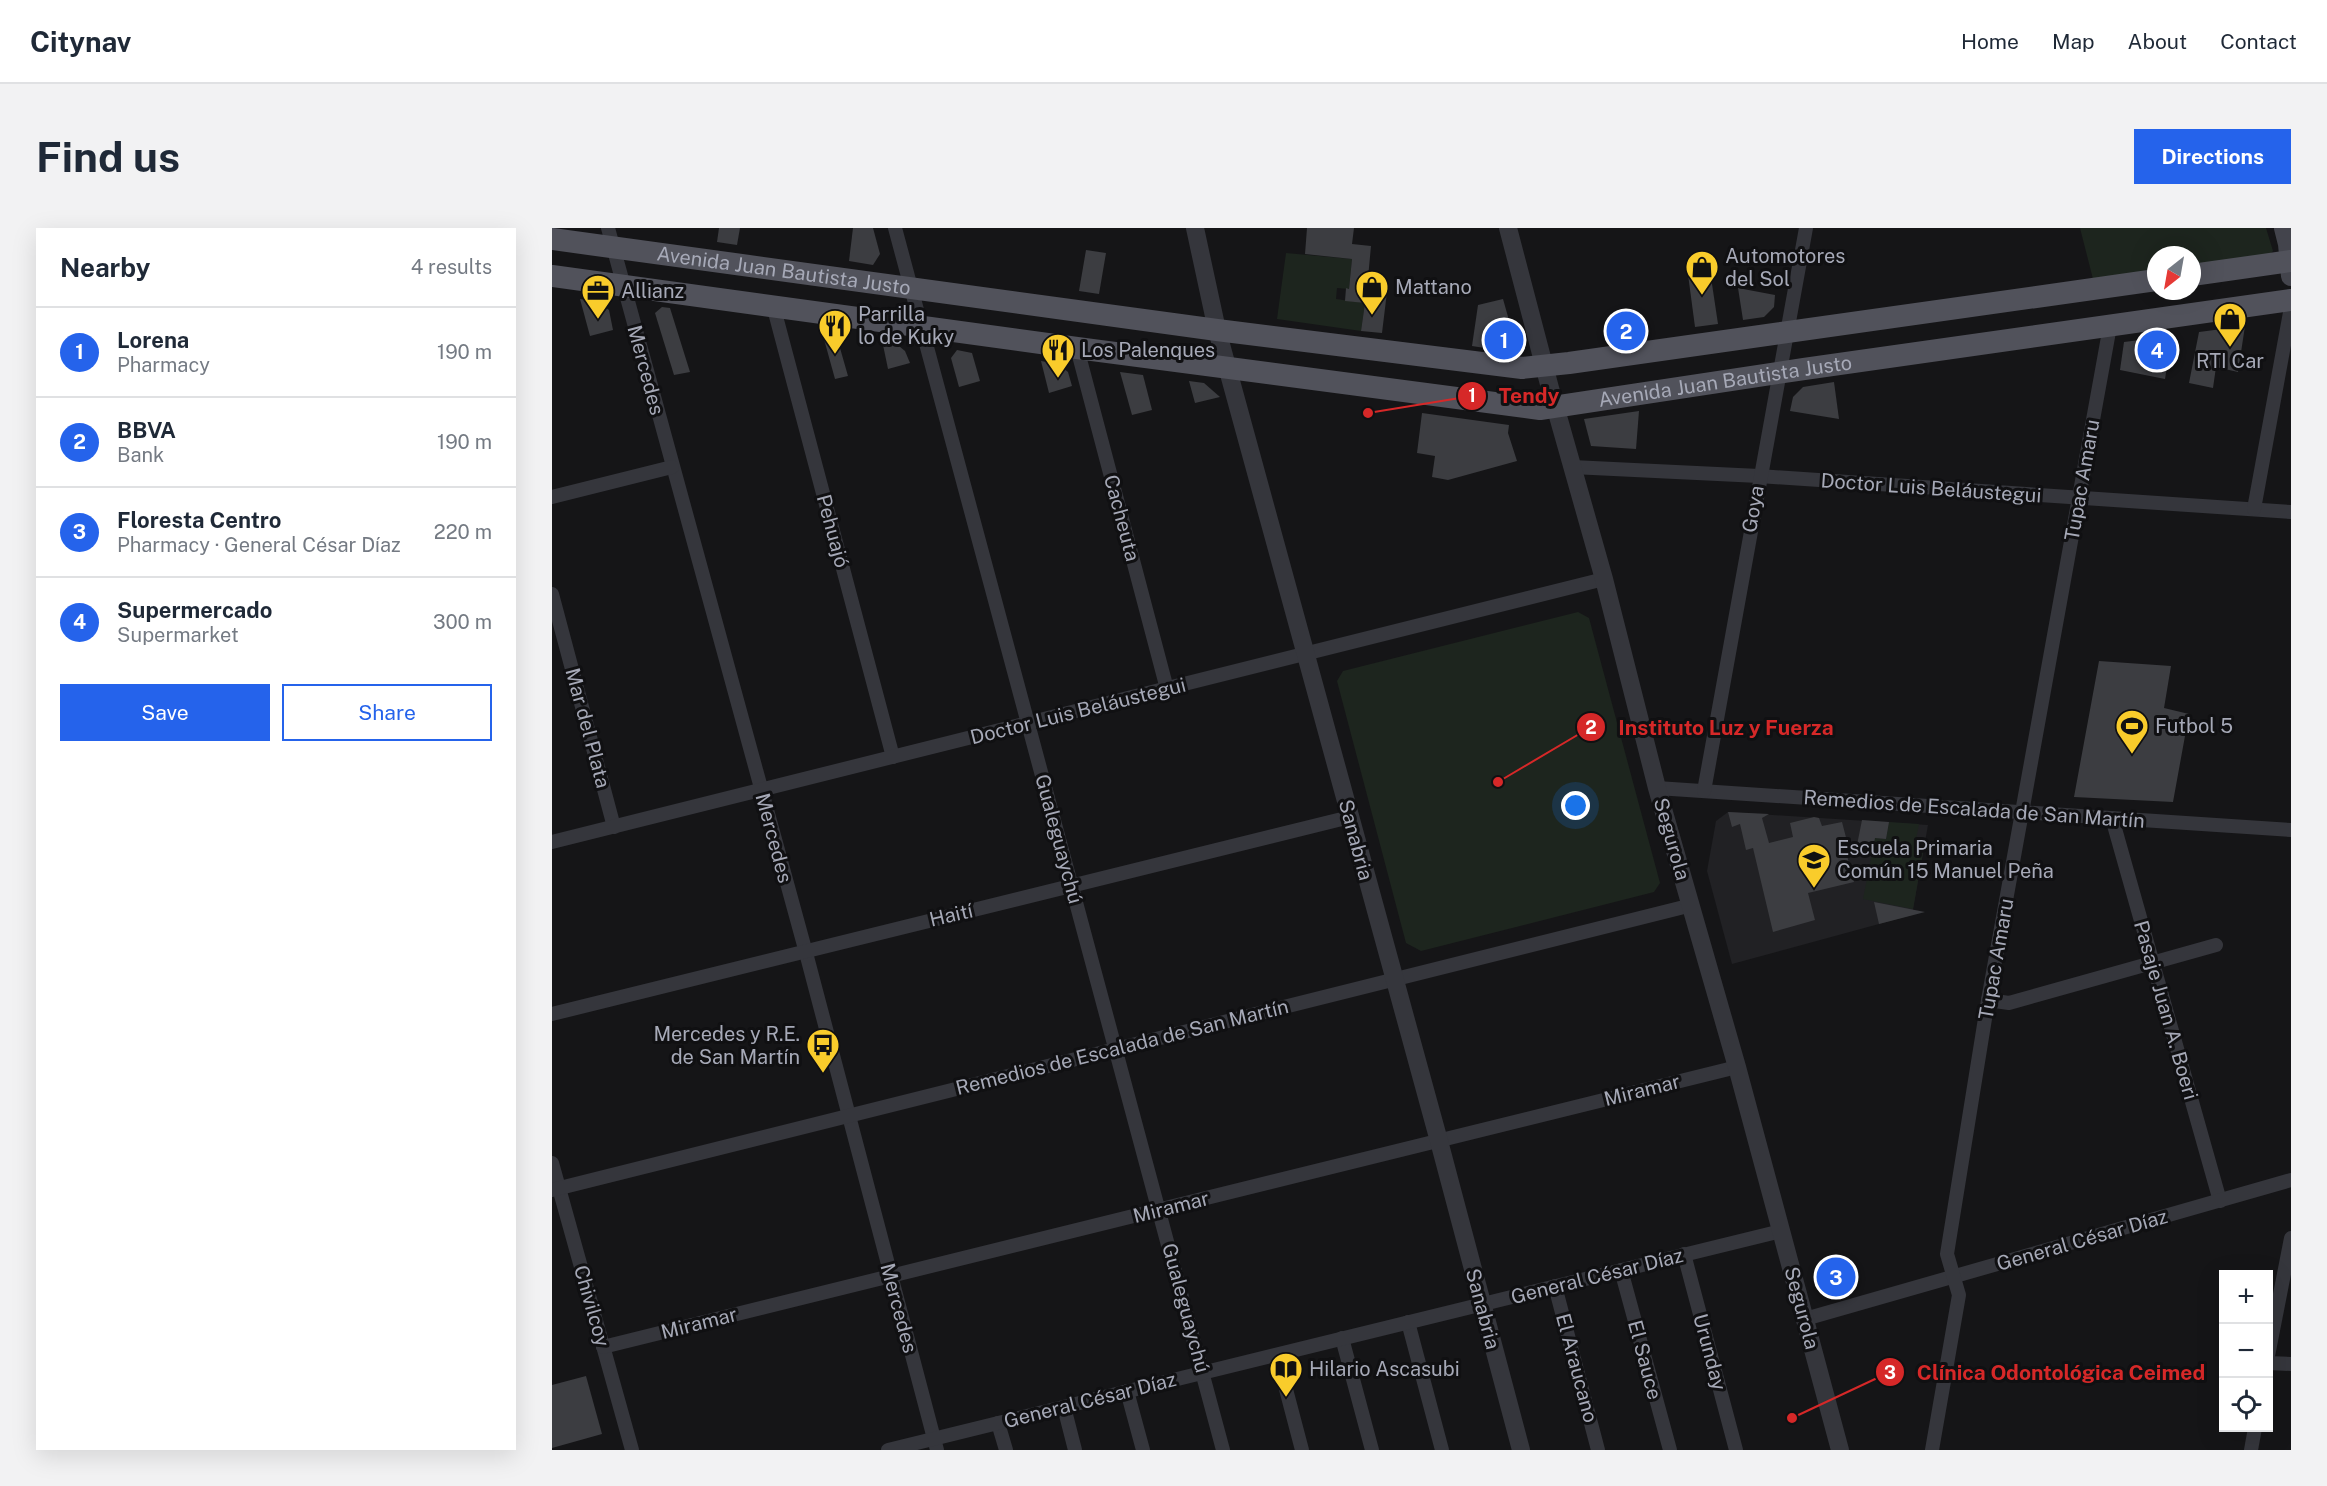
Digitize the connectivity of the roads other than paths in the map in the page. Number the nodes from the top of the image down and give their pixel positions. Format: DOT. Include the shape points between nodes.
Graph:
graph roads {
  1 [pos="895,228"];
  2 [pos="1195,228"];
  3 [pos="1508,228"];
  4 [pos="1806,228"];
  5 [pos="2284,228"];
  6 [pos="552,238"];
  7 [pos="610,238"];
  8 [pos="2291,266"];
  9 [pos="2201,274"];
  10 [pos="552,276"];
  11 [pos="2147,281"];
  12 [pos="624,285"];
  13 [pos="912,287"];
  14 [pos="2291,300"];
  15 [pos="772,305"];
  16 [pos="2291,307"];
  17 [pos="921,326"];
  18 [pos="2110,326"];
  19 [pos="1217,330"];
  20 [pos="1788,331"];
  21 [pos="1077,348"];
  22 [pos="1544,366"];
  23 [pos="1229,368"];
  24 [pos="1780,373"];
  25 [pos="1555,407"];
  26 [pos="1572,466"];
  27 [pos="672,467"];
  28 [pos="1759,476"];
  29 [pos="552,497"];
  30 [pos="2079,498"];
  31 [pos="2254,509"];
  32 [pos="2291,512"];
  33 [pos="1604,579"];
  34 [pos="552,594"];
  35 [pos="1306,654"];
  36 [pos="1167,688"];
  37 [pos="1027,723"];
  38 [pos="892,757"];
  39 [pos="1657,788"];
  40 [pos="761,790"];
  41 [pos="1704,791"];
  42 [pos="2021,813"];
  43 [pos="1350,817"];
  44 [pos="2112,818"];
  45 [pos="614,827"];
  46 [pos="2291,830"];
  47 [pos="552,842"];
  48 [pos="1072,887"];
  49 [pos="1692,905"];
  50 [pos="2216,945"];
  51 [pos="805,949"];
  52 [pos="2153,963"];
  53 [pos="1394,979"];
  54 [pos="1989,1000"];
  55 [pos="552,1014"];
  56 [pos="1115,1048"];
  57 [pos="1737,1067"];
  58 [pos="849,1115"];
  59 [pos="1439,1141"];
  60 [pos="552,1163"];
  61 [pos="2291,1180"];
  62 [pos="556,1190"];
  63 [pos="2220,1201"];
  64 [pos="1160,1210"];
  65 [pos="1781,1231"];
  66 [pos="2291,1238"];
  67 [pos="1684,1254"];
  68 [pos="1621,1270"];
  69 [pos="891,1276"];
  70 [pos="1953,1276"];
  71 [pos="1555,1286"];
  72 [pos="1482,1304"];
  73 [pos="1805,1319"];
  74 [pos="1407,1322"];
  75 [pos="2273,1330"];
  76 [pos="1342,1338"];
  77 [pos="603,1347"];
  78 [pos="1277,1354"];
  79 [pos="2273,1363"];
  80 [pos="2291,1364"];
  81 [pos="1203,1372"];
  82 [pos="1127,1391"];
  83 [pos="1064,1407"];
  84 [pos="998,1423"];
  85 [pos="2254,1432"];
  86 [pos="935,1444"];
  87 [pos="632,1450"];
  88 [pos="888,1450"];
  89 [pos="1006,1450"];
  90 [pos="1075,1450"];
  91 [pos="1143,1450"];
  92 [pos="1223,1450"];
  93 [pos="1302,1450"];
  94 [pos="1372,1450"];
  95 [pos="1442,1450"];
  96 [pos="1521,1450"];
  97 [pos="1598,1450"];
  98 [pos="1670,1450"];
  99 [pos="1736,1450"];
  100 [pos="1840,1450"];
  101 [pos="1932,1450"];
  102 [pos="2251,1450"];
  1 -- 13 [label="street, Gualeguaychú"];
  2 -- 19 [label="street, Sanabria"];
  3 -- 22 [label="street, Segurola"];
  4 -- 20 [label="street, Goya"];
  5 -- 8 [label="main road"];
  6 -- 7 [label="main road, Avenida Juan Bautista Justo"];
  7 -- 12 [label="street, Mercedes"];
  7 -- 13 [label="main road, Avenida Juan Bautista Justo"];
  8 -- 9 [label="main road"];
  10 -- 12 [label="main road, Avenida Juan Bautista Justo"];
  11 -- 20 [label="main road, Avenida Juan Bautista Justo"];
  12 -- 15 [label="main road, Avenida Juan Bautista Justo"];
  12 -- 27 [label="street, Mercedes"];
  13 -- 17 [label="street, Gualeguaychú"];
  13 -- 19 [label="main road, Avenida Juan Bautista Justo"];
  14 -- 18 [label="main road, Avenida Juan Bautista Justo"];
  15 -- 17 [label="main road, Avenida Juan Bautista Justo"];
  15 -- 38 [label="street, Pehuajó"];
  16 -- 31 [label="street"];
  17 -- 21 [label="main road, Avenida Juan Bautista Justo"];
  17 -- 37 [label="street, Gualeguaychú"];
  18 -- 24 [label="main road, Avenida Juan Bautista Justo"];
  18 -- 30 [label="street, Tupac Amaru"];
  19 -- 22 [label="main road, Avenida Juan Bautista Justo" via="1522,368"];
  19 -- 23 [label="street, Sanabria"];
  20 -- 22 [label="main road, Avenida Juan Bautista Justo"];
  20 -- 24 [label="street, Goya"];
  21 -- 23 [label="main road, Avenida Juan Bautista Justo"];
  21 -- 36 [label="street, Cacheuta"];
  22 -- 25 [label="street, Segurola"];
  23 -- 25 [label="main road, Avenida Juan Bautista Justo" via="1531,408"];
  23 -- 35 [label="street, Sanabria"];
  24 -- 25 [label="main road, Avenida Juan Bautista Justo"];
  24 -- 28 [label="street, Goya"];
  25 -- 26 [label="street, Segurola"];
  26 -- 28 [label="street, Doctor Luis Beláustegui"];
  26 -- 33 [label="street, Segurola"];
  27 -- 29 [label="street"];
  27 -- 40 [label="street, Mercedes"];
  28 -- 30 [label="street, Doctor Luis Beláustegui"];
  28 -- 41 [label="street, Goya"];
  30 -- 31 [label="street, Doctor Luis Beláustegui"];
  30 -- 42 [label="street, Tupac Amaru"];
  31 -- 32 [label="street, Doctor Luis Beláustegui"];
  33 -- 35 [label="street, Doctor Luis Beláustegui"];
  33 -- 39 [label="street, Segurola"];
  34 -- 45 [label="street, Mar del Plata"];
  35 -- 36 [label="street, Doctor Luis Beláustegui"];
  35 -- 43 [label="street, Sanabria"];
  36 -- 37 [label="street, Doctor Luis Beláustegui"];
  37 -- 38 [label="street, Doctor Luis Beláustegui"];
  37 -- 48 [label="street, Gualeguaychú"];
  38 -- 40 [label="street, Doctor Luis Beláustegui"];
  39 -- 41 [label="street, Remedios de Escalada de San Martín"];
  39 -- 49 [label="street, Segurola"];
  40 -- 45 [label="street, Doctor Luis Beláustegui"];
  40 -- 51 [label="street, Mercedes"];
  41 -- 42 [label="street, Remedios de Escalada de San Martín"];
  42 -- 44 [label="street, Remedios de Escalada de San Martín"];
  42 -- 54 [label="street, Tupac Amaru"];
  43 -- 48 [label="street, Haití"];
  43 -- 53 [label="street, Sanabria"];
  44 -- 46 [label="street, Remedios de Escalada de San Martín"];
  44 -- 52 [label="street, Pasaje Juan A. Boeri"];
  45 -- 47 [label="street, Doctor Luis Beláustegui"];
  48 -- 51 [label="street, Haití"];
  48 -- 56 [label="street, Gualeguaychú"];
  49 -- 53 [label="street, Remedios de Escalada de San Martín"];
  49 -- 57 [label="street, Segurola"];
  50 -- 52 [label="street"];
  51 -- 55 [label="street, Haití"];
  51 -- 58 [label="street, Mercedes"];
  52 -- 54 [label="street" via="2009,1003"];
  52 -- 63 [label="street, Pasaje Juan A. Boeri"];
  53 -- 56 [label="street, Remedios de Escalada de San Martín"];
  53 -- 59 [label="street, Sanabria"];
  54 -- 70 [label="street, Tupac Amaru" via="1947,1254"];
  56 -- 58 [label="street, Remedios de Escalada de San Martín"];
  56 -- 64 [label="street, Gualeguaychú"];
  57 -- 59 [label="street, Miramar"];
  57 -- 65 [label="street, Segurola"];
  58 -- 62 [label="street, Remedios de Escalada de San Martín"];
  58 -- 69 [label="street, Mercedes"];
  59 -- 64 [label="street, Miramar"];
  59 -- 72 [label="street, Sanabria"];
  60 -- 62 [label="street, Chivilcoy"];
  61 -- 63 [label="street, General César Díaz"];
  62 -- 77 [label="street, Chivilcoy"];
  63 -- 70 [label="street, General César Díaz"];
  64 -- 69 [label="street, Miramar"];
  64 -- 81 [label="street, Gualeguaychú"];
  65 -- 67 [label="street, General César Díaz"];
  65 -- 73 [label="street, Segurola"];
  66 -- 75 [label="street"];
  67 -- 68 [label="street, General César Díaz"];
  67 -- 99 [label="street, Urunday"];
  68 -- 71 [label="street, General César Díaz"];
  68 -- 98 [label="street, El Sauce"];
  69 -- 77 [label="street, Miramar"];
  69 -- 86 [label="street, Mercedes"];
  70 -- 73 [label="street, General César Díaz"];
  70 -- 101 [label="street, Tupac Amaru" via="1959,1295"];
  71 -- 72 [label="street, General César Díaz"];
  71 -- 97 [label="street, El Araucano"];
  72 -- 74 [label="street, General César Díaz"];
  72 -- 96 [label="street, Sanabria"];
  73 -- 100 [label="street, Segurola"];
  74 -- 76 [label="street, General César Díaz"];
  74 -- 95 [label="street"];
  76 -- 78 [label="street, General César Díaz"];
  76 -- 94 [label="street"];
  77 -- 87 [label="street, Chivilcoy"];
  78 -- 81 [label="street, General César Díaz"];
  78 -- 93 [label="street"];
  79 -- 80 [label="street"];
  81 -- 82 [label="street, General César Díaz"];
  81 -- 92 [label="street, Gualeguaychú"];
  82 -- 83 [label="street, General César Díaz"];
  82 -- 91 [label="street"];
  83 -- 84 [label="street, General César Díaz"];
  83 -- 90 [label="street"];
  84 -- 86 [label="street, General César Díaz"];
  84 -- 89 [label="street"];
  85 -- 102 [label="street"];
  86 -- 88 [label="street, General César Díaz"];
}
